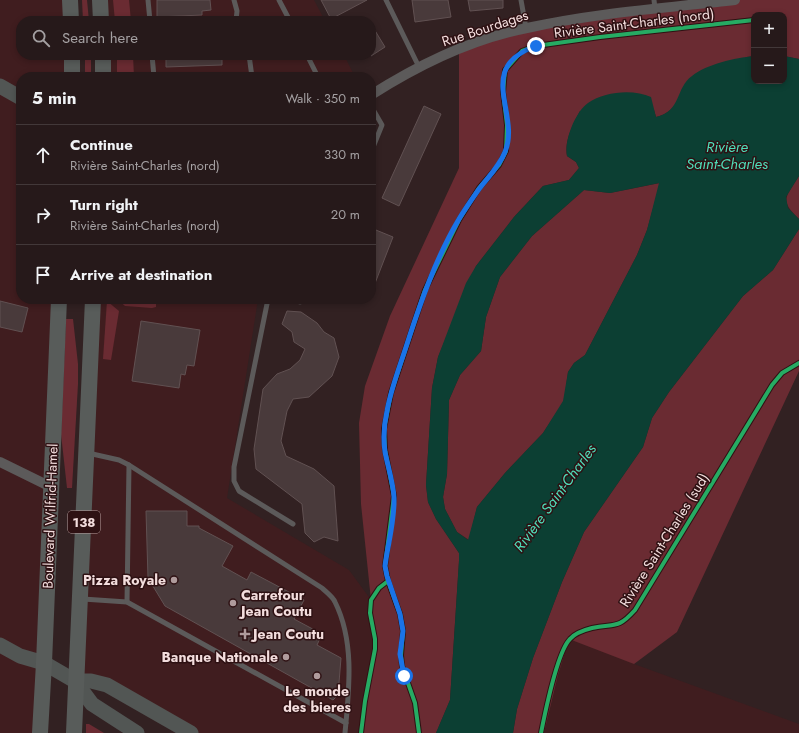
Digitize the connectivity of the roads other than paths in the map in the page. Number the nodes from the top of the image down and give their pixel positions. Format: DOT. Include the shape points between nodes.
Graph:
graph roads {
  1 [pos="70,0"];
  2 [pos="100,0"];
  3 [pos="148,0"];
  4 [pos="234,0"];
  5 [pos="279,0"];
  6 [pos="386,0"];
  7 [pos="521,0"];
  8 [pos="735,0"];
  9 [pos="655,4"];
  10 [pos="71,16"];
  11 [pos="101,16"];
  12 [pos="150,16"];
  13 [pos="236,16"];
  14 [pos="287,16"];
  15 [pos="526,28"];
  16 [pos="72,60"];
  17 [pos="103,60"];
  18 [pos="152,60"];
  19 [pos="250,60"];
  20 [pos="310,60"];
  21 [pos="419,67"];
  22 [pos="72,72"];
  23 [pos="103,72"];
  24 [pos="154,72"];
  25 [pos="251,72"];
  26 [pos="316,72"];
  27 [pos="0,86"];
  28 [pos="376,92"];
  29 [pos="16,95"];
  30 [pos="376,115"];
  31 [pos="376,140"];
  32 [pos="59,304"];
  33 [pos="93,304"];
  34 [pos="267,304"];
  35 [pos="87,453"];
  36 [pos="0,462"];
  37 [pos="129,465"];
  38 [pos="51,487"];
  39 [pos="293,524"];
  40 [pos="80,599"];
  41 [pos="127,602"];
  42 [pos="0,645"];
  43 [pos="44,663"];
  44 [pos="75,681"];
  45 [pos="346,723"];
  46 [pos="40,733"];
  47 [pos="74,733"];
  48 [pos="137,733"];
  49 [pos="191,733"];
  50 [pos="346,733"];
  1 -- 10 [label="main road"];
  2 -- 11 [label="main road"];
  3 -- 12 [label="lane"];
  4 -- 13 [label="lane"];
  5 -- 14 [label="lane"];
  6 -- 21 [label="lane"];
  7 -- 15 [label="lane"];
  8 -- 9 [label="street, Rue Bourdages"];
  9 -- 15 [label="street, Rue Bourdages"];
  15 -- 21 [label="street, Rue Bourdages" via="459,49"];
  16 -- 22 [label="main road"];
  17 -- 23 [label="main road"];
  18 -- 24 [label="lane"];
  19 -- 25 [label="lane"];
  20 -- 26 [label="lane"];
  21 -- 28 [label="street, Rue Bourdages"];
  27 -- 29 [label="main road"];
  30 -- 31 [label="lane" via="382,125"];
  32 -- 38 [label="main road, Boulevard Wilfrid-Hamel / 138"];
  33 -- 35 [label="main road, 138"];
  34 -- 39 [label="lane" via="234,467 234,481 239,491"];
  35 -- 37 [label="lane" via="119,460"];
  35 -- 40 [label="main road, 138"];
  36 -- 38 [label="street"];
  37 -- 41 [label="lane"];
  37 -- 45 [label="lane" via="322,588 335,600 350,663"];
  38 -- 43 [label="main road, Boulevard Wilfrid-Hamel / 138"];
  40 -- 41 [label="lane"];
  40 -- 44 [label="main road, 138"];
  41 -- 45 [label="lane"];
  42 -- 43 [label="main road" via="20,656"];
  43 -- 44 [label="main road"];
  43 -- 46 [label="main road, Boulevard Wilfrid-Hamel / 138"];
  44 -- 47 [label="main road, 138"];
  44 -- 48 [label="main road" via="92,704"];
  44 -- 49 [label="main road" via="107,685"];
  45 -- 50 [label="lane"];
}
